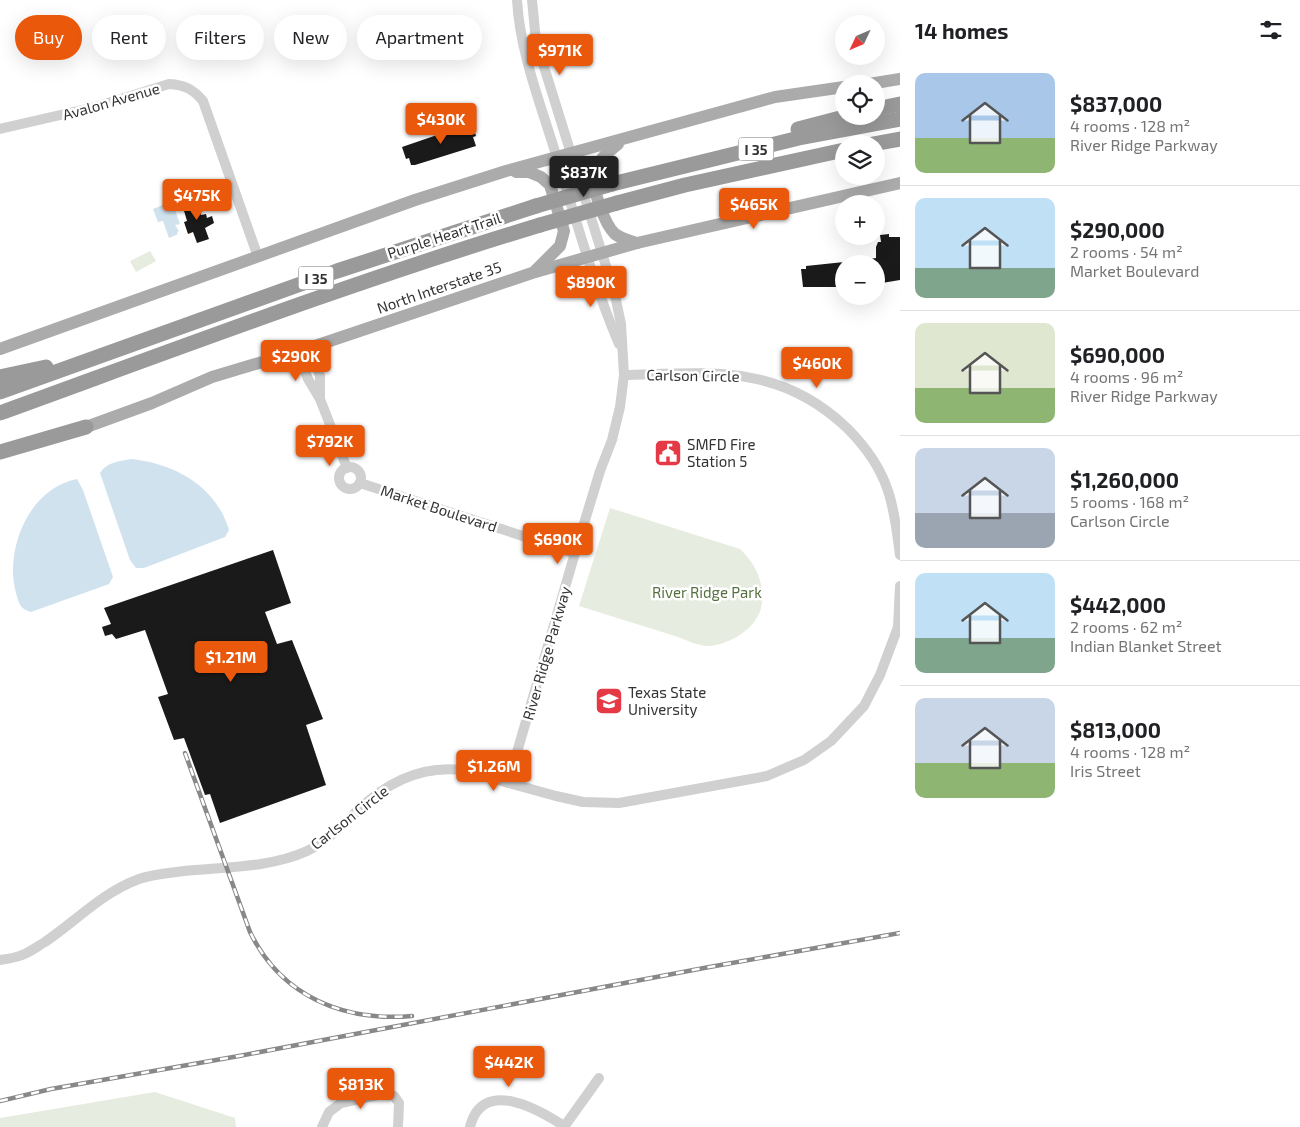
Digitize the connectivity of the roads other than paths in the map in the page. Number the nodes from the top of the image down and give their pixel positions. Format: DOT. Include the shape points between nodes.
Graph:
graph roads {
  1 [pos="517,0"];
  2 [pos="532,0"];
  3 [pos="900,79"];
  4 [pos="885,81"];
  5 [pos="835,88"];
  6 [pos="900,104"];
  7 [pos="885,107"];
  8 [pos="835,119"];
  9 [pos="900,119"];
  10 [pos="0,129"];
  11 [pos="900,138"];
  12 [pos="622,141"];
  13 [pos="885,141"];
  14 [pos="835,152"];
  15 [pos="570,154"];
  16 [pos="557,158"];
  17 [pos="506,171"];
  18 [pos="900,183"];
  19 [pos="612,184"];
  20 [pos="637,243"];
  21 [pos="601,254"];
  22 [pos="258,256"];
  23 [pos="587,257"];
  24 [pos="532,273"];
  25 [pos="0,349"];
  26 [pos="621,349"];
  27 [pos="303,350"];
  28 [pos="99,356"];
  29 [pos="624,374"];
  30 [pos="0,377"];
  31 [pos="0,392"];
  32 [pos="0,413"];
  33 [pos="86,427"];
  34 [pos="0,452"];
  35 [pos="0,459"];
  36 [pos="347,468"];
  37 [pos="360,483"];
  38 [pos="575,553"];
  39 [pos="900,555"];
  40 [pos="900,586"];
  41 [pos="508,783"];
  42 [pos="0,960"];
  43 [pos="599,1078"];
  44 [pos="322,1127"];
  45 [pos="398,1127"];
  46 [pos="470,1127"];
  47 [pos="564,1127"];
  1 -- 16 [label="street, River Ridge Parkway" via="520,29"];
  2 -- 15 [label="street, River Ridge Parkway" via="536,41"];
  3 -- 4 [label="main road"];
  5 -- 12 [label="main road" via="775,97"];
  6 -- 7 [label="highway"];
  8 -- 19 [label="highway" via="635,173"];
  9 -- 19 [label="highway, Purple Heart Trail / I 35" via="791,140"];
  10 -- 22 [label="street, Avalon Avenue" via="95,107 169,84 190,89 203,101"];
  11 -- 13 [label="highway"];
  12 -- 15 [label="main road"];
  12 -- 20 [label="main road" via="602,157 593,183 606,224 624,240"];
  14 -- 32 [label="highway, Purple Heart Trail / I 35, bridge" via="704,180 465,247"];
  15 -- 16 [label="main road"];
  15 -- 21 [label="street, River Ridge Parkway"];
  16 -- 17 [label="main road"];
  16 -- 23 [label="street, River Ridge Parkway"];
  17 -- 22 [label="main road"];
  17 -- 24 [label="main road" via="529,172 541,176 550,185 564,231 560,246"];
  18 -- 20 [label="main road, North Interstate 35"];
  19 -- 28 [label="highway, Purple Heart Trail / I 35, bridge" via="399,249"];
  20 -- 21 [label="main road, North Interstate 35"];
  21 -- 23 [label="main road, North Interstate 35"];
  21 -- 26 [label="street, River Ridge Parkway" via="621,324"];
  22 -- 25 [label="main road"];
  23 -- 24 [label="main road, North Interstate 35"];
  23 -- 26 [label="street, River Ridge Parkway"];
  24 -- 27 [label="main road, North Interstate 35"];
  26 -- 29 [label="street, River Ridge Parkway"];
  27 -- 33 [label="main road, North Interstate 35" via="212,377"];
  27 -- 36 [label="street, Market Boulevard" via="308,379 320,399"];
  28 -- 30 [label="highway"];
  28 -- 31 [label="highway, Purple Heart Trail / I 35"];
  29 -- 38 [label="street, River Ridge Parkway" via="612,440"];
  29 -- 39 [label="street, Carlson Circle" via="741,375 792,389 815,402 860,442 882,475 891,502"];
  33 -- 34 [label="highway"];
  33 -- 35 [label="main road, North Interstate 35"];
  36 -- 37 [label="street, Market Boulevard" via="353,467 358,471"];
  36 -- 37 [label="street, Market Boulevard" via="340,474 341,484 353,488"];
  37 -- 38 [label="street, Market Boulevard"];
  38 -- 41 [label="street, River Ridge Parkway"];
  40 -- 41 [label="street, Carlson Circle" via="896,634 864,706 831,741 804,760 767,776 619,803 583,802"];
  41 -- 42 [label="street, Carlson Circle" via="446,768 401,778 376,794 330,836 306,851 265,863 138,879 97,902 36,948 23,955"];
  43 -- 47 [label="street"];
  44 -- 45 [label="street" via="329,1112 341,1103 382,1094 394,1096 400,1103"];
  46 -- 47 [label="street" via="472,1118 481,1108 494,1101 507,1100 543,1113"];
}
